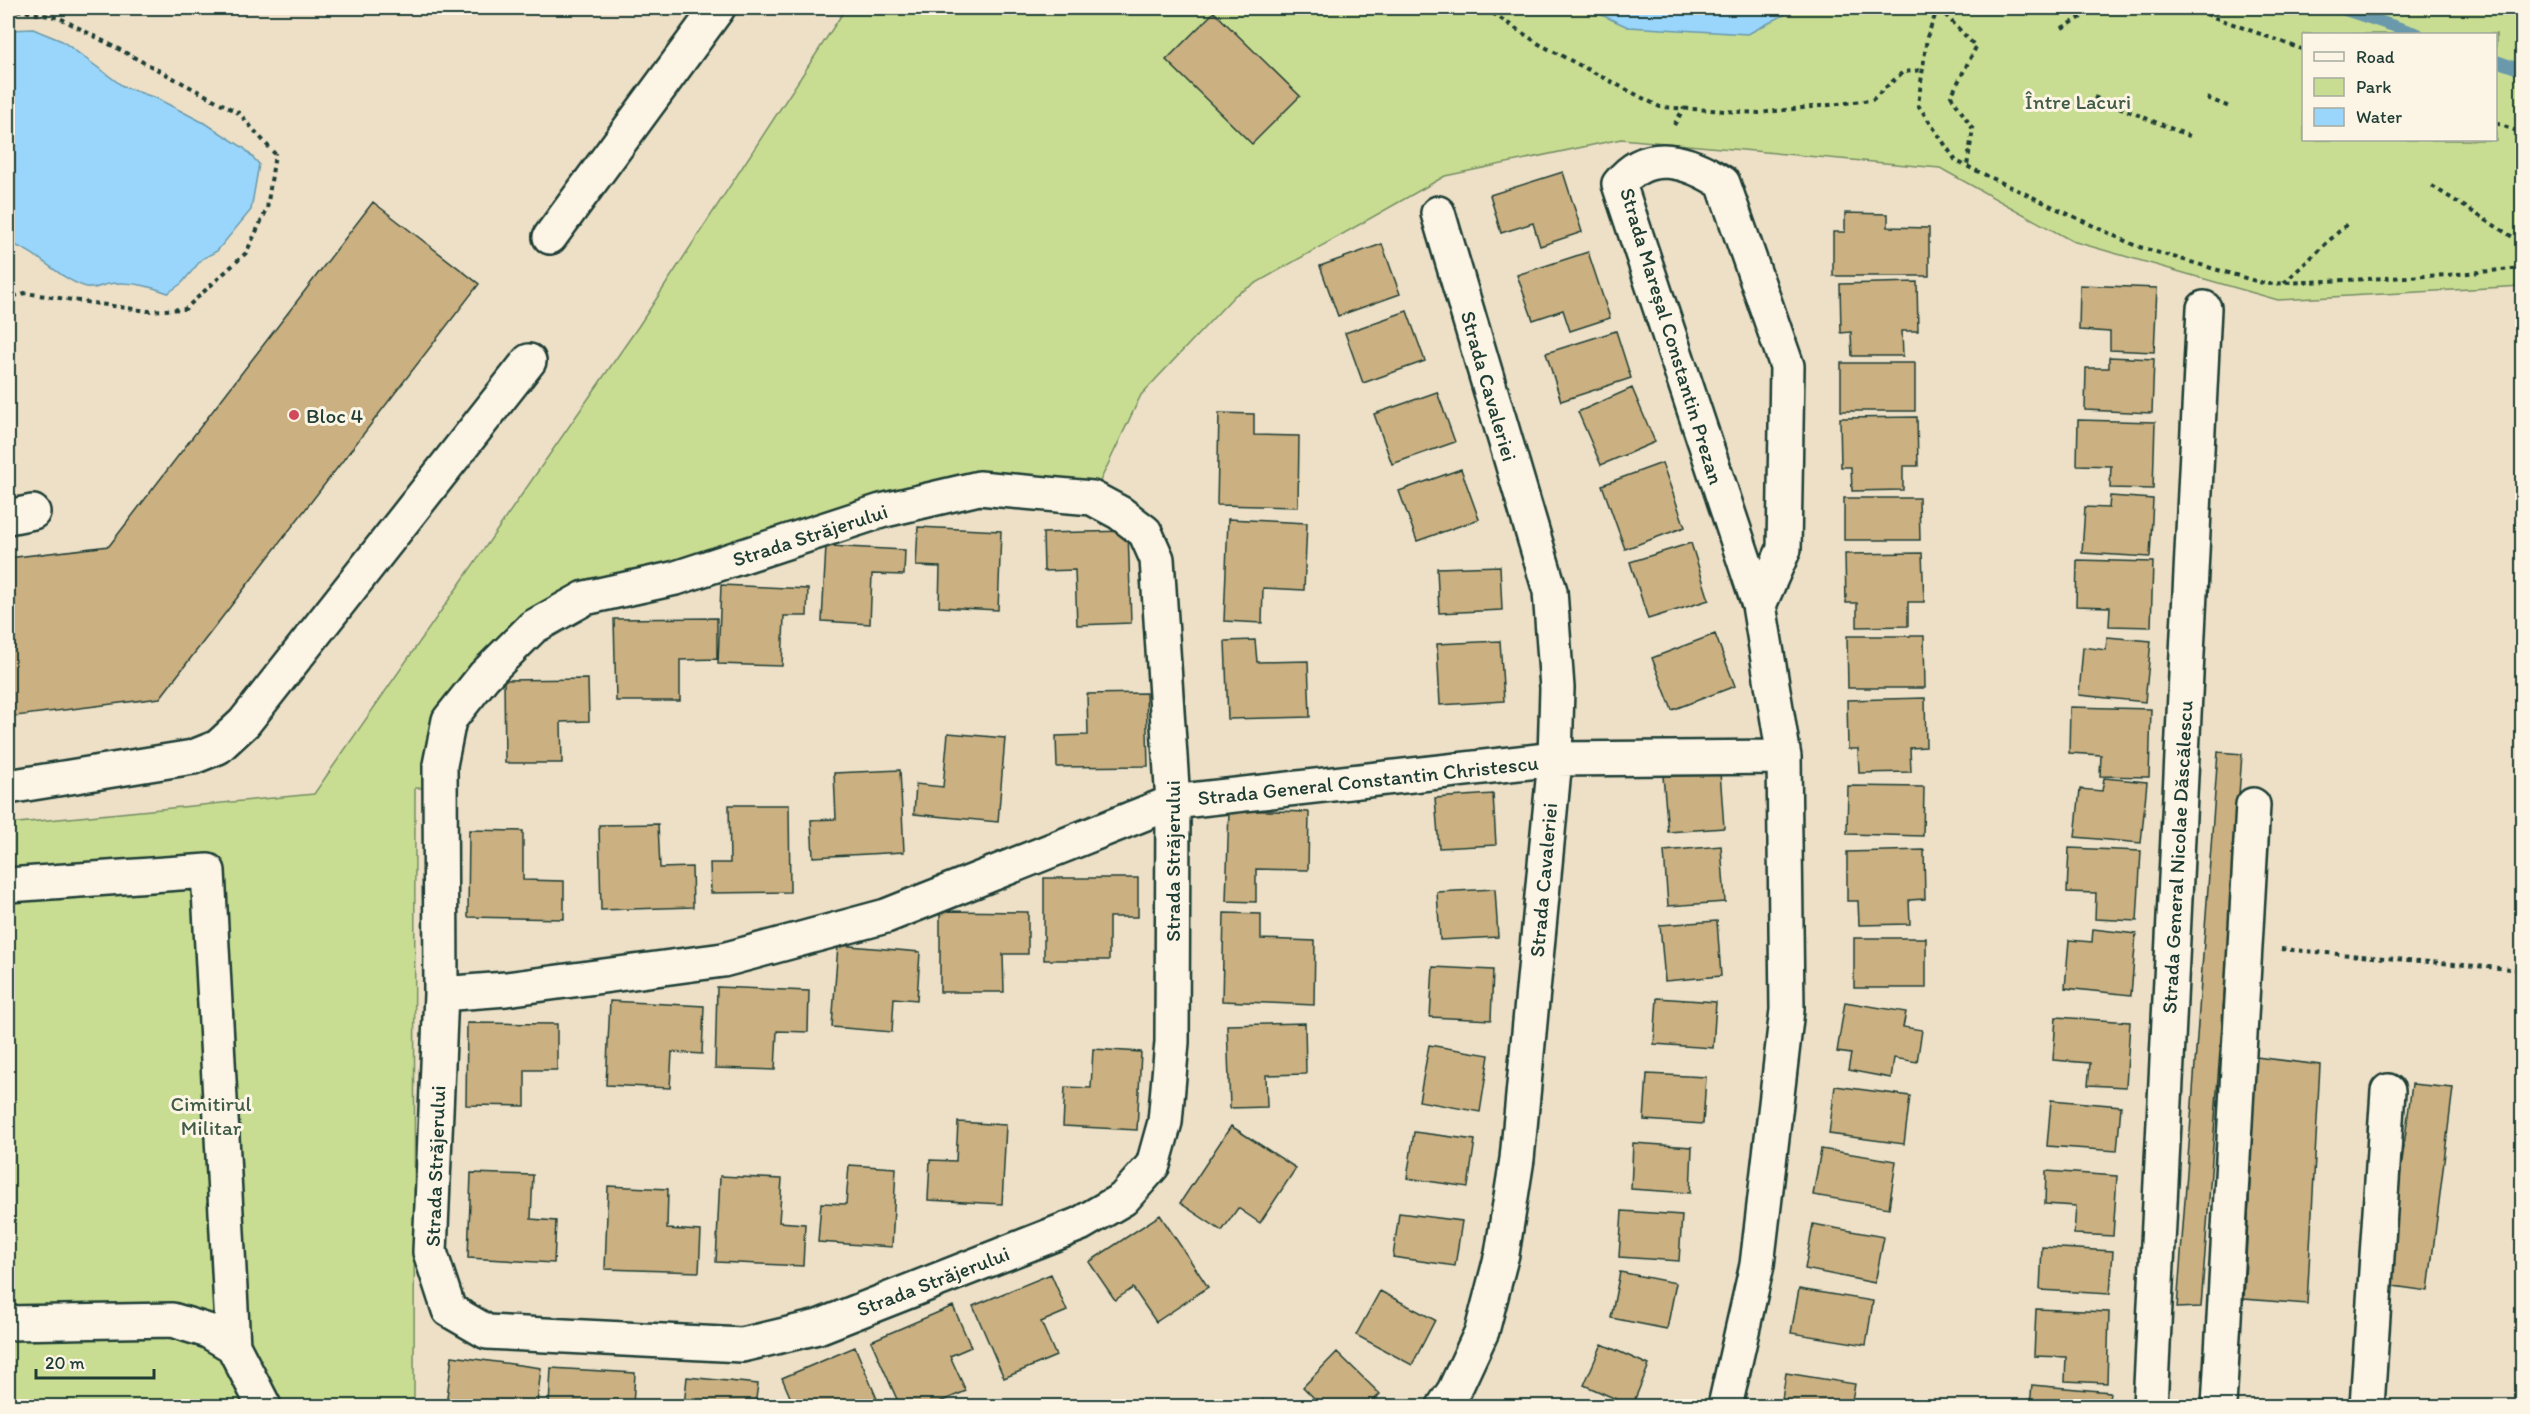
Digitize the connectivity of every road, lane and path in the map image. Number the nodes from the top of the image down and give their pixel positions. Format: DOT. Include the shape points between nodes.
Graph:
graph roads {
  1 [pos="718,8"];
  2 [pos="1485,8"];
  3 [pos="1939,8"];
  4 [pos="2098,8"];
  5 [pos="2189,8"];
  6 [pos="8,11"];
  7 [pos="2062,28"];
  8 [pos="2302,49"];
  9 [pos="1923,70"];
  10 [pos="2094,97"];
  11 [pos="2207,98"];
  12 [pos="2232,108"];
  13 [pos="2497,123"];
  14 [pos="2523,133"];
  15 [pos="2192,137"];
  16 [pos="1967,166"];
  17 [pos="2432,186"];
  18 [pos="1438,213"];
  19 [pos="2349,222"];
  20 [pos="550,237"];
  21 [pos="2523,243"];
  22 [pos="2523,268"];
  23 [pos="2284,283"];
  24 [pos="8,298"];
  25 [pos="2204,308"];
  26 [pos="529,361"];
  27 [pos="1759,605"];
  28 [pos="1784,757"];
  29 [pos="1555,759"];
  30 [pos="8,787"];
  31 [pos="1173,802"];
  32 [pos="2253,805"];
  33 [pos="8,885"];
  34 [pos="2245,945"];
  35 [pos="2523,970"];
  36 [pos="441,994"];
  37 [pos="2388,1091"];
  38 [pos="8,1323"];
  39 [pos="233,1346"];
  40 [pos="264,1407"];
  41 [pos="1444,1407"];
  42 [pos="1725,1407"];
  43 [pos="2150,1407"];
  44 [pos="2219,1407"];
  45 [pos="2367,1407"];
  1 -- 20 [label="street"];
  2 -- 9 [label="path" via="1539,44 1660,106 1759,113 1872,100 1903,72"];
  3 -- 9 [label="path" via="1927,37"];
  3 -- 16 [label="path" via="1976,47 1951,96 1972,129"];
  4 -- 7 [label="path"];
  5 -- 8 [label="path"];
  6 -- 24 [label="path" via="60,18 228,107 239,113 275,154 267,209 246,253 185,309 147,311 25,293"];
  9 -- 16 [label="path" via="1918,105 1956,161"];
  10 -- 15 [label="path"];
  11 -- 12 [label="path"];
  13 -- 14 [label="path"];
  16 -- 23 [label="path" via="2136,246 2266,284"];
  17 -- 21 [label="path"];
  18 -- 29 [label="street, Strada Cavaleriei" via="1550,591 1557,688"];
  19 -- 23 [label="path"];
  22 -- 23 [label="path"];
  25 -- 43 [label="street, Strada General Nicolae Dăscălescu"];
  26 -- 30 [label="street" via="244,723 218,747 193,757"];
  27 -- 27 [label="street, Strada Mareșal Constantin Prezan" via="1619,184 1629,171 1652,162 1676,161 1702,169 1723,183 1787,366 1784,549"];
  27 -- 28 [label="street, Strada Mareșal Constantin Prezan"];
  28 -- 29 [label="street, Strada General Constantin Christescu"];
  28 -- 42 [label="street, Strada Mareșal Constantin Prezan" via="1787,1010 1757,1265"];
  29 -- 31 [label="street, Strada General Constantin Christescu"];
  29 -- 41 [label="street, Strada Cavaleriei" via="1517,1159 1502,1254 1482,1331"];
  31 -- 36 [label="street, Strada General Constantin Christescu" via="886,916 723,960"];
  31 -- 36 [label="street, Strada Străjerului" via="1157,558 1145,532 1092,498 979,488 881,511 676,578 585,598 532,627 484,676 448,720 440,765"];
  31 -- 36 [label="street, Strada Străjerului" via="1172,1042 1165,1122 1153,1165 1123,1199 1080,1224 818,1327 742,1345 487,1332 449,1310 430,1252"];
  32 -- 34 [label="street"];
  33 -- 39 [label="street" via="207,871"];
  34 -- 35 [label="path"];
  34 -- 44 [label="street"];
  37 -- 45 [label="street"];
  38 -- 39 [label="street" via="172,1320 207,1331"];
  39 -- 40 [label="street"];
}
